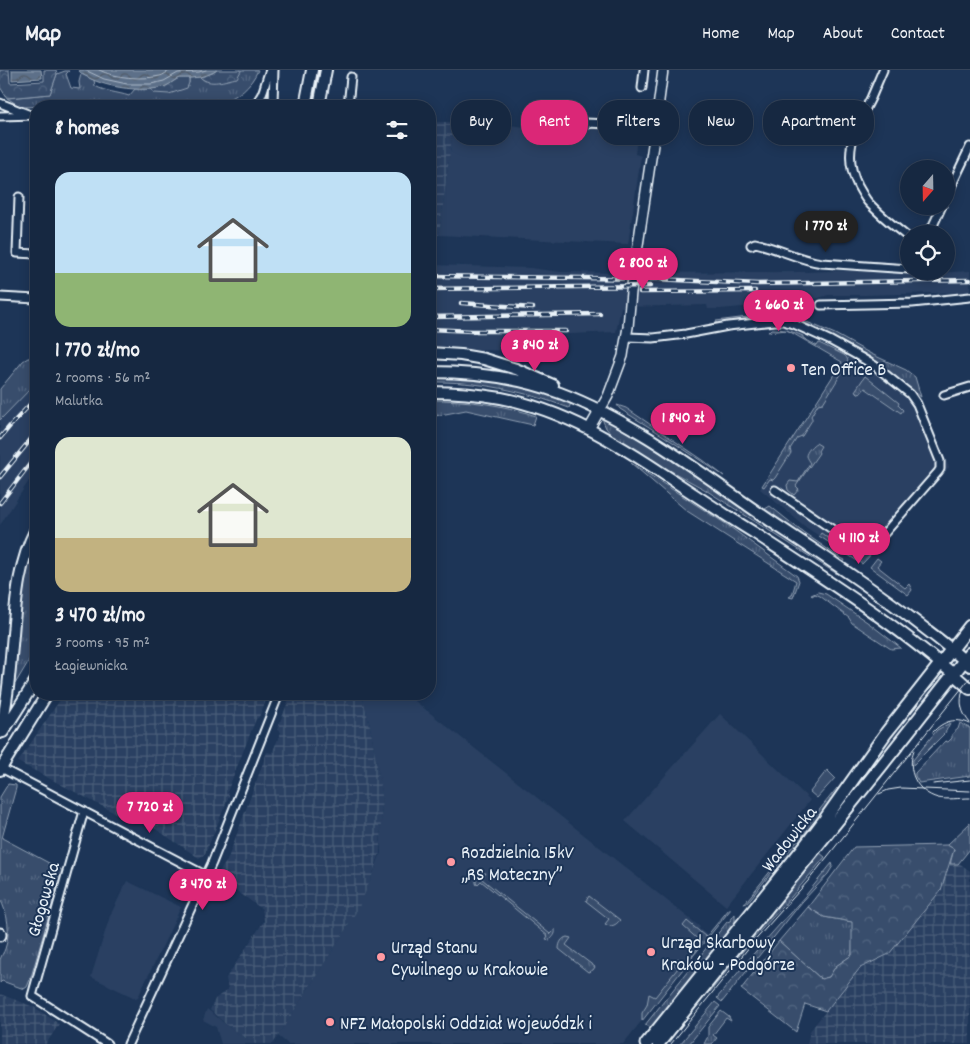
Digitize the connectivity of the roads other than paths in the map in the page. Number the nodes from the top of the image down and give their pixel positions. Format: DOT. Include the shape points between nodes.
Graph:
graph roads {
  1 [pos="272,70"];
  2 [pos="312,70"];
  3 [pos="326,70"];
  4 [pos="644,70"];
  5 [pos="663,70"];
  6 [pos="883,70"];
  7 [pos="352,77"];
  8 [pos="642,88"];
  9 [pos="258,100"];
  10 [pos="275,100"];
  11 [pos="306,100"];
  12 [pos="321,100"];
  13 [pos="349,100"];
  14 [pos="659,100"];
  15 [pos="0,102"];
  16 [pos="0,111"];
  17 [pos="30,113"];
  18 [pos="30,115"];
  19 [pos="0,116"];
  20 [pos="653,145"];
  21 [pos="970,147"];
  22 [pos="955,178"];
  23 [pos="18,196"];
  24 [pos="900,230"];
  25 [pos="752,246"];
  26 [pos="30,254"];
  27 [pos="900,268"];
  28 [pos="0,297"];
  29 [pos="970,297"];
  30 [pos="30,299"];
  31 [pos="821,305"];
  32 [pos="627,337"];
  33 [pos="436,353"];
  34 [pos="436,372"];
  35 [pos="970,387"];
  36 [pos="436,392"];
  37 [pos="944,395"];
  38 [pos="570,397"];
  39 [pos="600,410"];
  40 [pos="589,429"];
  41 [pos="775,490"];
  42 [pos="30,543"];
  43 [pos="970,626"];
  44 [pos="951,649"];
  45 [pos="968,660"];
  46 [pos="940,663"];
  47 [pos="953,674"];
  48 [pos="970,689"];
  49 [pos="30,690"];
  50 [pos="43,700"];
  51 [pos="277,700"];
  52 [pos="0,733"];
  53 [pos="0,737"];
  54 [pos="1,769"];
  55 [pos="84,811"];
  56 [pos="207,876"];
  57 [pos="107,1044"];
  58 [pos="128,1044"];
  59 [pos="646,1044"];
  60 [pos="658,1044"];
  1 -- 9 [label="street"];
  1 -- 10 [label="street"];
  2 -- 11 [label="main road"];
  3 -- 12 [label="main road"];
  4 -- 8 [label="street"];
  5 -- 14 [label="street"];
  6 -- 24 [label="street" via="853,136 850,164 862,194"];
  7 -- 13 [label="street"];
  15 -- 16 [label="street"];
  15 -- 17 [label="street"];
  18 -- 19 [label="street"];
  20 -- 32 [label="street"];
  21 -- 22 [label="street"];
  23 -- 26 [label="street" via="17,253"];
  25 -- 27 [label="street" via="755,243 764,245 813,262"];
  28 -- 30 [label="street"];
  29 -- 31 [label="street" via="912,303"];
  32 -- 39 [label="street" via="623,356"];
  32 -- 41 [label="street" via="653,338 775,321 794,324 846,348 910,394 940,461 938,472 874,544 865,548 855,545"];
  33 -- 38 [label="main road" via="500,363 550,383"];
  34 -- 38 [label="main road" via="504,378"];
  35 -- 37 [label="street"];
  36 -- 40 [label="main road" via="502,398"];
  38 -- 39 [label="main road"];
  39 -- 40 [label="street"];
  39 -- 44 [label="main road" via="666,449 849,573"];
  40 -- 46 [label="main road" via="641,459 868,607"];
  42 -- 52 [label="main road" via="19,579 9,687"];
  43 -- 44 [label="main road, Wadowicka"];
  44 -- 45 [label="main road"];
  44 -- 46 [label="main road, Wadowicka"];
  45 -- 47 [label="main road, Wadowicka"];
  46 -- 47 [label="main road"];
  46 -- 59 [label="main road, Wadowicka" via="809,840"];
  47 -- 48 [label="main road"];
  47 -- 60 [label="main road, Wadowicka"];
  49 -- 53 [label="main road"];
  50 -- 54 [label="main road"];
  51 -- 56 [label="street"];
  54 -- 55 [label="street"];
  55 -- 56 [label="street"];
  55 -- 57 [label="street, Głogowska" via="32,996"];
  56 -- 58 [label="street"];
}
